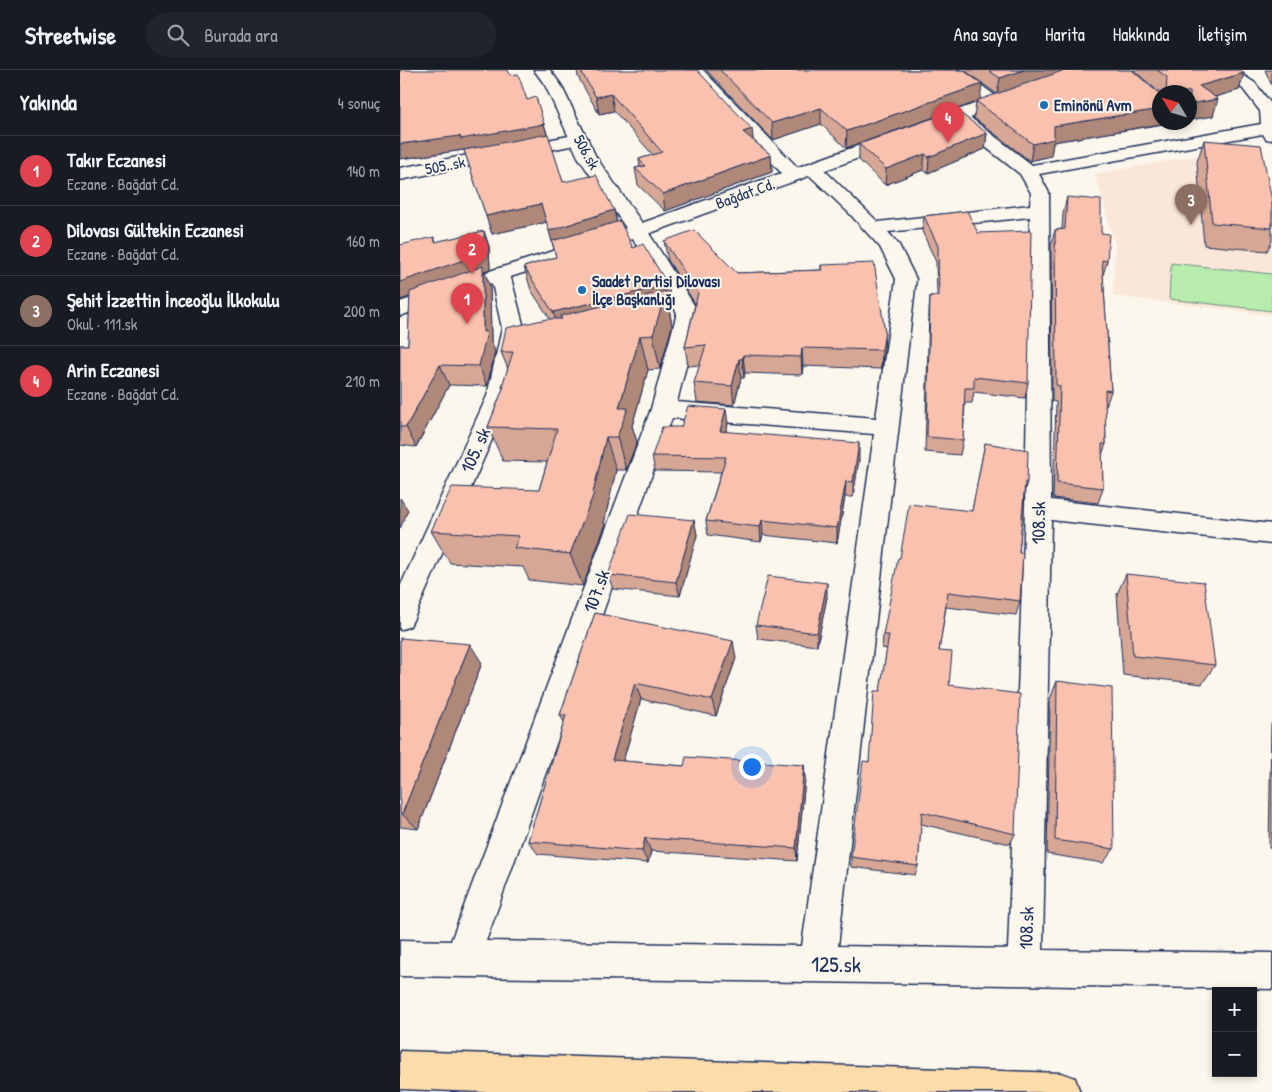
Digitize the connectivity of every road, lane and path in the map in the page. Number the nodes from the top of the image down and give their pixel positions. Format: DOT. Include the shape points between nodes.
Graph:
graph roads {
  1 [pos="542,70"];
  2 [pos="694,70"];
  3 [pos="951,70"];
  4 [pos="1224,70"];
  5 [pos="1031,90"];
  6 [pos="997,102"];
  7 [pos="957,116"];
  8 [pos="1271,121"];
  9 [pos="579,139"];
  10 [pos="1028,171"];
  11 [pos="804,172"];
  12 [pos="400,174"];
  13 [pos="1040,210"];
  14 [pos="874,228"];
  15 [pos="638,231"];
  16 [pos="500,274"];
  17 [pos="400,308"];
  18 [pos="663,409"];
  19 [pos="887,427"];
  20 [pos="1038,509"];
  21 [pos="1272,534"];
  22 [pos="400,618"];
  23 [pos="400,958"];
  24 [pos="462,958"];
  25 [pos="818,964"];
  26 [pos="1025,967"];
  27 [pos="1272,971"];
  28 [pos="400,1070"];
  29 [pos="1061,1092"];
  1 -- 9 [label="street, 506.sk" via="553,85"];
  2 -- 11 [label="street"];
  3 -- 6 [label="street"];
  4 -- 8 [label="street" via="1249,86"];
  5 -- 6 [label="street, Bağdat Cd."];
  6 -- 7 [label="street, Bağdat Cd."];
  7 -- 10 [label="street, 108.sk"];
  7 -- 11 [label="street, Bağdat Cd."];
  8 -- 10 [label="street"];
  9 -- 12 [label="street, 505..sk"];
  9 -- 15 [label="street, 506.sk" via="587,157"];
  10 -- 13 [label="street, 108.sk" via="1040,193"];
  11 -- 14 [label="street" via="856,209"];
  11 -- 15 [label="street, Bağdat Cd."];
  13 -- 14 [label="street"];
  13 -- 20 [label="street, 108.sk"];
  14 -- 19 [label="street" via="889,245 906,279"];
  15 -- 16 [label="street, Bağdat Cd."];
  15 -- 18 [label="street, 107.sk" via="679,315"];
  16 -- 17 [label="street, Bağdat Cd."];
  16 -- 22 [label="street, 105. sk" via="517,354"];
  18 -- 19 [label="street"];
  18 -- 24 [label="street, 107.sk"];
  19 -- 25 [label="street"];
  20 -- 21 [label="street"];
  20 -- 26 [label="street, 108.sk"];
  23 -- 24 [label="street, 125.sk"];
  24 -- 25 [label="street, 125.sk"];
  25 -- 26 [label="street, 125.sk"];
  26 -- 27 [label="street, 125.sk"];
  28 -- 29 [label="highway"];
}
